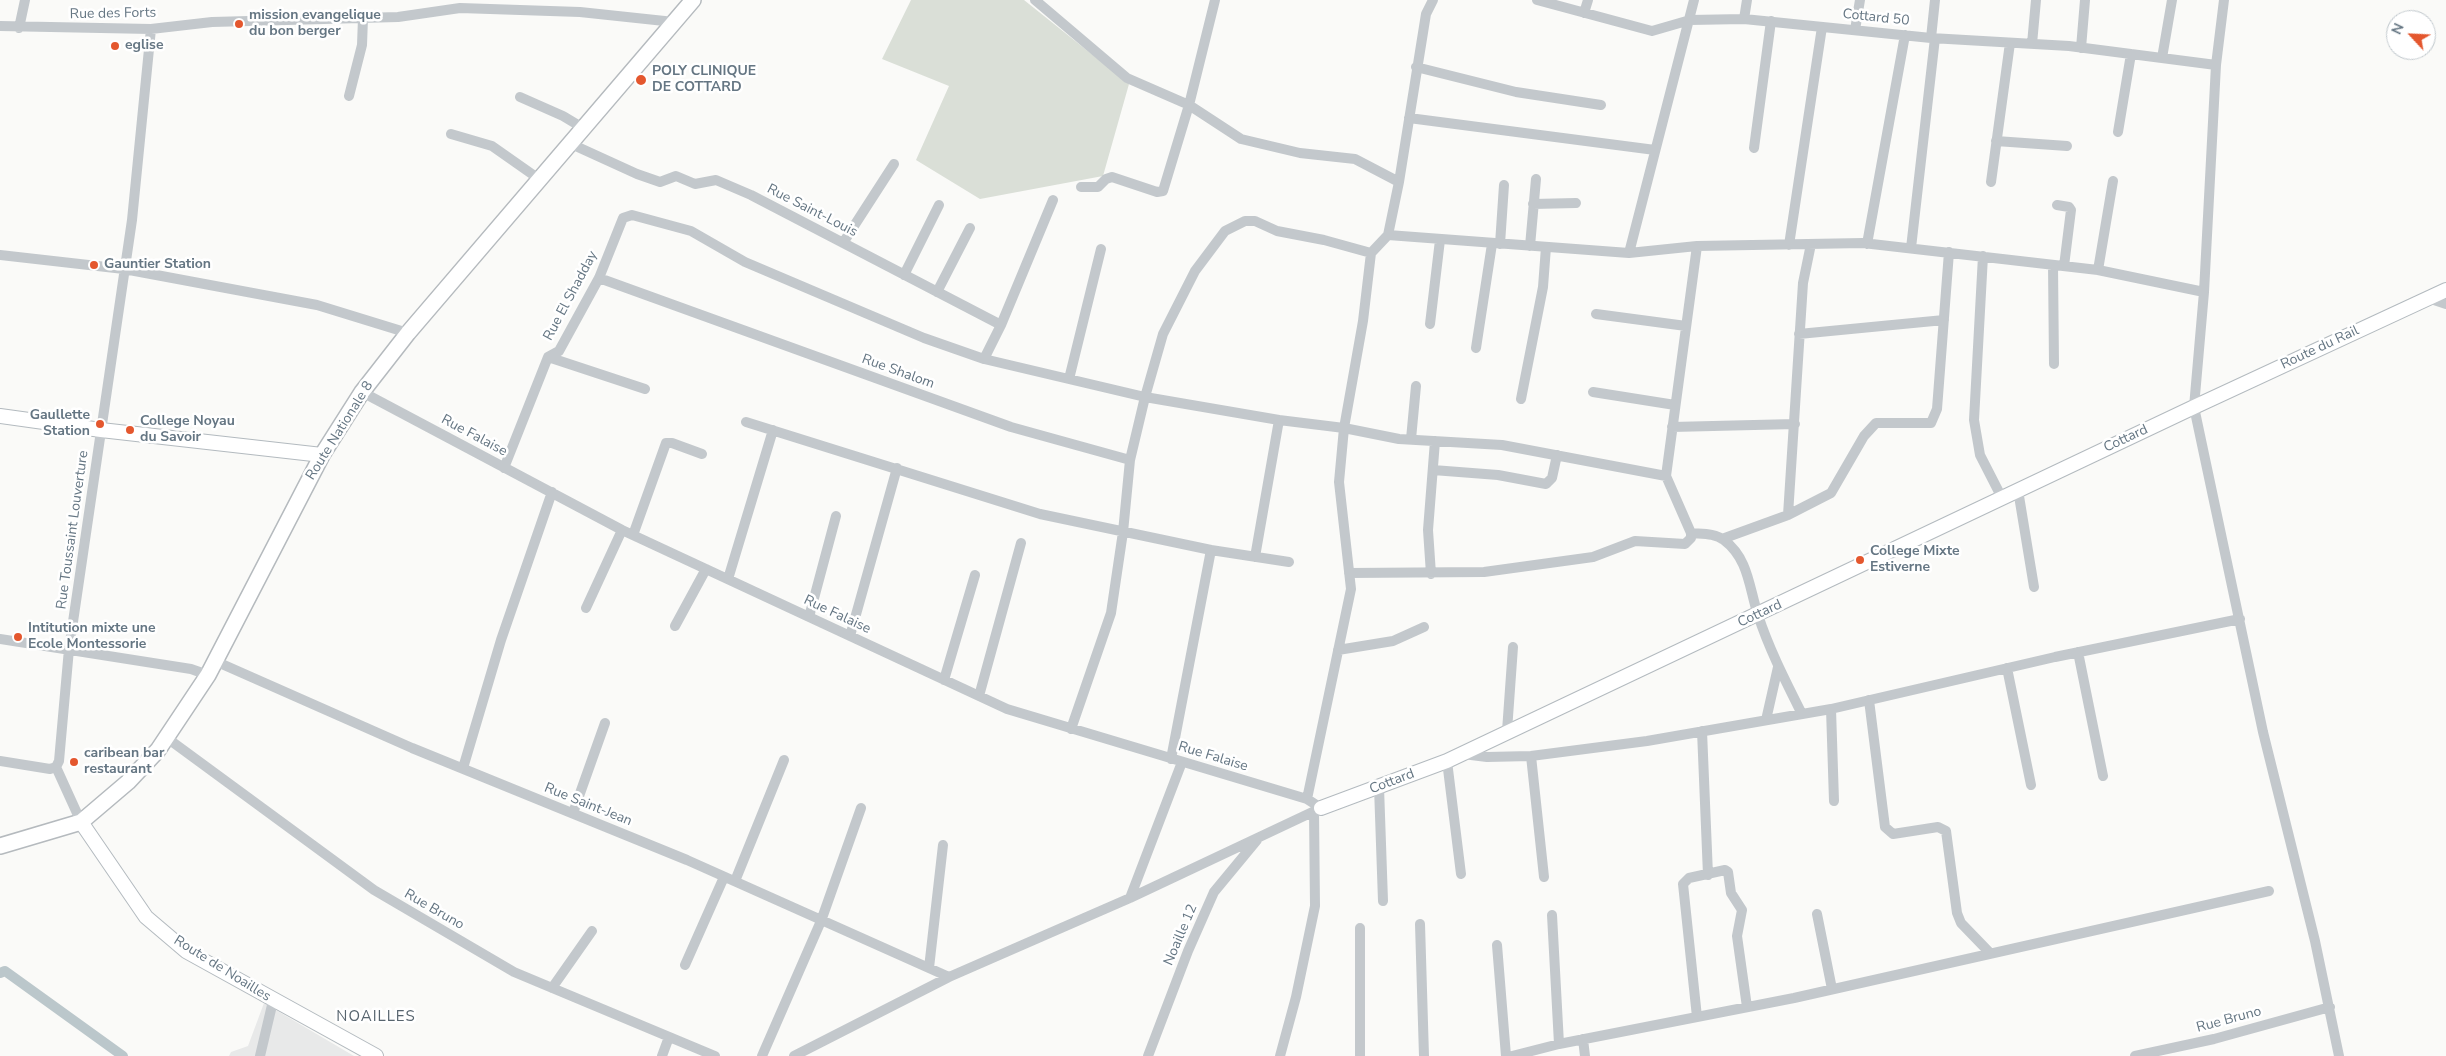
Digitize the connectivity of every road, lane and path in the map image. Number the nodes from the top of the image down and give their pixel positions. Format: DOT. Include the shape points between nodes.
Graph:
graph roads {
  1 [pos="25,0"];
  2 [pos="694,0"];
  3 [pos="1035,0"];
  4 [pos="1215,0"];
  5 [pos="1433,0"];
  6 [pos="1537,0"];
  7 [pos="1588,0"];
  8 [pos="1694,0"];
  9 [pos="1747,0"];
  10 [pos="1860,0"];
  11 [pos="1935,0"];
  12 [pos="2036,0"];
  13 [pos="2085,0"];
  14 [pos="2172,0"];
  15 [pos="2224,0"];
  16 [pos="1584,13"];
  17 [pos="362,18"];
  18 [pos="1744,19"];
  19 [pos="1690,20"];
  20 [pos="674,22"];
  21 [pos="1771,22"];
  22 [pos="0,26"];
  23 [pos="1822,27"];
  24 [pos="19,28"];
  25 [pos="151,29"];
  26 [pos="1856,30"];
  27 [pos="1905,35"];
  28 [pos="1933,38"];
  29 [pos="2010,42"];
  30 [pos="2032,44"];
  31 [pos="2081,48"];
  32 [pos="2131,54"];
  33 [pos="2162,58"];
  34 [pos="2216,65"];
  35 [pos="1416,67"];
  36 [pos="349,96"];
  37 [pos="520,97"];
  38 [pos="1601,104"];
  39 [pos="1189,105"];
  40 [pos="1408,118"];
  41 [pos="583,128"];
  42 [pos="2118,132"];
  43 [pos="451,134"];
  44 [pos="1996,141"];
  45 [pos="569,143"];
  46 [pos="2066,146"];
  47 [pos="1754,148"];
  48 [pos="1655,150"];
  49 [pos="894,164"];
  50 [pos="539,179"];
  51 [pos="1536,179"];
  52 [pos="2112,181"];
  53 [pos="1399,182"];
  54 [pos="1991,182"];
  55 [pos="1504,185"];
  56 [pos="1081,187"];
  57 [pos="1053,200"];
  58 [pos="1576,203"];
  59 [pos="1533,204"];
  60 [pos="939,205"];
  61 [pos="2057,205"];
  62 [pos="970,228"];
  63 [pos="1388,235"];
  64 [pos="1440,240"];
  65 [pos="843,243"];
  66 [pos="1496,244"];
  67 [pos="1789,244"];
  68 [pos="1811,244"];
  69 [pos="1867,244"];
  70 [pos="1530,246"];
  71 [pos="1697,246"];
  72 [pos="1546,247"];
  73 [pos="1911,248"];
  74 [pos="1101,249"];
  75 [pos="1629,252"];
  76 [pos="1950,252"];
  77 [pos="1371,253"];
  78 [pos="0,255"];
  79 [pos="1983,256"];
  80 [pos="2059,265"];
  81 [pos="124,269"];
  82 [pos="2098,270"];
  83 [pos="904,275"];
  84 [pos="599,278"];
  85 [pos="2446,290"];
  86 [pos="937,292"];
  87 [pos="2204,292"];
  88 [pos="2428,298"];
  89 [pos="2446,304"];
  90 [pos="1596,314"];
  91 [pos="1944,320"];
  92 [pos="1430,324"];
  93 [pos="1001,325"];
  94 [pos="1686,326"];
  95 [pos="408,333"];
  96 [pos="1799,334"];
  97 [pos="1476,348"];
  98 [pos="548,357"];
  99 [pos="984,359"];
  100 [pos="2054,364"];
  101 [pos="1069,379"];
  102 [pos="1416,386"];
  103 [pos="645,389"];
  104 [pos="362,392"];
  105 [pos="1593,392"];
  106 [pos="1145,396"];
  107 [pos="1521,399"];
  108 [pos="1675,405"];
  109 [pos="2194,407"];
  110 [pos="0,416"];
  111 [pos="1279,420"];
  112 [pos="746,422"];
  113 [pos="1795,424"];
  114 [pos="1672,427"];
  115 [pos="1344,428"];
  116 [pos="101,430"];
  117 [pos="773,430"];
  118 [pos="1411,439"];
  119 [pos="1435,440"];
  120 [pos="702,454"];
  121 [pos="322,455"];
  122 [pos="1557,455"];
  123 [pos="1130,460"];
  124 [pos="504,468"];
  125 [pos="897,468"];
  126 [pos="1433,470"];
  127 [pos="1666,476"];
  128 [pos="2018,490"];
  129 [pos="552,492"];
  130 [pos="2002,498"];
  131 [pos="1788,515"];
  132 [pos="836,516"];
  133 [pos="622,530"];
  134 [pos="1123,532"];
  135 [pos="1691,533"];
  136 [pos="633,535"];
  137 [pos="1722,538"];
  138 [pos="1021,543"];
  139 [pos="1211,550"];
  140 [pos="1255,557"];
  141 [pos="1289,562"];
  142 [pos="706,569"];
  143 [pos="1349,573"];
  144 [pos="1431,574"];
  145 [pos="975,575"];
  146 [pos="728,579"];
  147 [pos="2034,587"];
  148 [pos="586,608"];
  149 [pos="1758,615"];
  150 [pos="809,617"];
  151 [pos="2240,619"];
  152 [pos="675,626"];
  153 [pos="1424,627"];
  154 [pos="850,636"];
  155 [pos="0,639"];
  156 [pos="1513,647"];
  157 [pos="69,649"];
  158 [pos="1338,650"];
  159 [pos="2078,652"];
  160 [pos="215,661"];
  161 [pos="1778,667"];
  162 [pos="2008,668"];
  163 [pos="208,676"];
  164 [pos="944,680"];
  165 [pos="979,696"];
  166 [pos="1869,700"];
  167 [pos="1831,709"];
  168 [pos="1802,714"];
  169 [pos="1766,720"];
  170 [pos="605,723"];
  171 [pos="1071,729"];
  172 [pos="1507,731"];
  173 [pos="1702,731"];
  174 [pos="167,738"];
  175 [pos="1463,754"];
  176 [pos="1531,756"];
  177 [pos="1171,759"];
  178 [pos="784,760"];
  179 [pos="0,761"];
  180 [pos="1447,761"];
  181 [pos="1182,762"];
  182 [pos="56,767"];
  183 [pos="463,768"];
  184 [pos="2104,776"];
  185 [pos="2031,785"];
  186 [pos="1379,787"];
  187 [pos="1307,799"];
  188 [pos="1834,801"];
  189 [pos="861,808"];
  190 [pos="1318,809"];
  191 [pos="573,813"];
  192 [pos="81,822"];
  193 [pos="1260,837"];
  194 [pos="943,845"];
  195 [pos="0,846"];
  196 [pos="1461,874"];
  197 [pos="1708,875"];
  198 [pos="724,877"];
  199 [pos="1544,877"];
  200 [pos="735,882"];
  201 [pos="2269,891"];
  202 [pos="1130,898"];
  203 [pos="1383,901"];
  204 [pos="1817,914"];
  205 [pos="1552,915"];
  206 [pos="821,921"];
  207 [pos="1420,924"];
  208 [pos="1360,928"];
  209 [pos="592,931"];
  210 [pos="1498,945"];
  211 [pos="1990,953"];
  212 [pos="685,965"];
  213 [pos="929,968"];
  214 [pos="949,977"];
  215 [pos="552,988"];
  216 [pos="1832,989"];
  217 [pos="273,1001"];
  218 [pos="1747,1007"];
  219 [pos="2330,1007"];
  220 [pos="1697,1017"];
  221 [pos="669,1037"];
  222 [pos="1583,1039"];
  223 [pos="1559,1044"];
  224 [pos="260,1056"];
  225 [pos="376,1056"];
  226 [pos="662,1056"];
  227 [pos="715,1056"];
  228 [pos="762,1056"];
  229 [pos="794,1056"];
  230 [pos="1148,1056"];
  231 [pos="1280,1056"];
  232 [pos="1360,1056"];
  233 [pos="1424,1056"];
  234 [pos="1506,1056"];
  235 [pos="1512,1056"];
  236 [pos="1585,1056"];
  237 [pos="2135,1056"];
  238 [pos="2339,1056"];
  1 -- 24 [label="street"];
  2 -- 20 [label="main road, Route Nationale 8"];
  3 -- 39 [label="street" via="1127,78"];
  4 -- 39 [label="street"];
  5 -- 35 [label="street" via="1426,14"];
  6 -- 16 [label="street, Cottard 50"];
  7 -- 16 [label="street"];
  8 -- 19 [label="street"];
  9 -- 18 [label="street"];
  10 -- 26 [label="street"];
  11 -- 28 [label="street"];
  12 -- 30 [label="street"];
  13 -- 31 [label="street"];
  14 -- 33 [label="street"];
  15 -- 34 [label="street"];
  16 -- 19 [label="street, Cottard 50" via="1652,31"];
  17 -- 20 [label="street, Rue des Forts" via="398,17 460,8 580,12"];
  17 -- 25 [label="street, Rue des Forts" via="212,22"];
  17 -- 36 [label="street" via="360,55"];
  18 -- 19 [label="street, Cottard 50"];
  18 -- 21 [label="street, Cottard 50"];
  19 -- 48 [label="street"];
  20 -- 41 [label="main road, Route Nationale 8"];
  21 -- 23 [label="street, Cottard 50"];
  21 -- 47 [label="street"];
  22 -- 24 [label="street, Rue des Forts"];
  23 -- 26 [label="street, Cottard 50"];
  23 -- 67 [label="street"];
  24 -- 25 [label="street, Rue des Forts"];
  25 -- 81 [label="street, Rue Toussaint Louverture"];
  26 -- 27 [label="street, Cottard 50"];
  27 -- 28 [label="street, Cottard 50"];
  27 -- 69 [label="street"];
  28 -- 29 [label="street, Cottard 50"];
  28 -- 73 [label="street"];
  29 -- 30 [label="street, Cottard 50"];
  29 -- 44 [label="street"];
  30 -- 31 [label="street, Cottard 50"];
  31 -- 32 [label="street, Cottard 50"];
  32 -- 33 [label="street, Cottard 50"];
  32 -- 42 [label="street"];
  33 -- 34 [label="street, Cottard 50"];
  34 -- 87 [label="street"];
  35 -- 38 [label="street" via="1516,92"];
  35 -- 40 [label="street"];
  37 -- 41 [label="street"];
  39 -- 53 [label="street" via="1240,139 1300,153 1355,159"];
  39 -- 56 [label="street" via="1163,191 1157,192 1112,177 1098,187"];
  40 -- 48 [label="street"];
  40 -- 53 [label="street"];
  41 -- 45 [label="main road, Route Nationale 8"];
  43 -- 50 [label="street" via="492,146"];
  44 -- 46 [label="street"];
  44 -- 54 [label="street"];
  45 -- 50 [label="main road, Route Nationale 8"];
  45 -- 65 [label="street, Rue Saint-Louis" via="660,182 676,176 695,184 716,180 752,195"];
  48 -- 75 [label="street"];
  49 -- 65 [label="street"];
  50 -- 95 [label="main road, Route Nationale 8"];
  51 -- 59 [label="street"];
  52 -- 82 [label="street"];
  53 -- 63 [label="street"];
  55 -- 66 [label="street"];
  57 -- 93 [label="street"];
  58 -- 59 [label="street"];
  59 -- 70 [label="street"];
  60 -- 83 [label="street"];
  61 -- 80 [label="street" via="2071,210"];
  62 -- 86 [label="street"];
  63 -- 64 [label="street"];
  63 -- 77 [label="street"];
  64 -- 66 [label="street"];
  64 -- 92 [label="street"];
  65 -- 83 [label="street, Rue Saint-Louis"];
  66 -- 70 [label="street"];
  66 -- 97 [label="street"];
  67 -- 68 [label="street"];
  67 -- 71 [label="street"];
  68 -- 69 [label="street"];
  68 -- 96 [label="street" via="1803,283"];
  69 -- 73 [label="street"];
  70 -- 72 [label="street"];
  71 -- 75 [label="street"];
  71 -- 94 [label="street"];
  72 -- 75 [label="street"];
  72 -- 107 [label="street" via="1543,287"];
  73 -- 76 [label="street"];
  74 -- 101 [label="street"];
  76 -- 79 [label="street"];
  76 -- 91 [label="street"];
  77 -- 106 [label="street" via="1277,231 1255,221 1245,221 1225,231 1195,271 1172,314"];
  77 -- 115 [label="street"];
  78 -- 81 [label="street"];
  79 -- 80 [label="street"];
  79 -- 130 [label="street" via="1974,420 1980,455"];
  80 -- 82 [label="street"];
  80 -- 100 [label="street"];
  81 -- 95 [label="street" via="317,305"];
  81 -- 116 [label="street, Rue Toussaint Louverture"];
  82 -- 87 [label="street"];
  83 -- 86 [label="street, Rue Saint-Louis"];
  84 -- 98 [label="street, Rue El Shadday" via="559,351"];
  84 -- 99 [label="street, Rue El Shadday" via="625,217 632,215 691,231 745,262 924,338"];
  84 -- 123 [label="street, Rue Shalom" via="1011,427"];
  85 -- 88 [label="street, Route du Rail"];
  86 -- 93 [label="street, Rue Saint-Louis"];
  87 -- 109 [label="street"];
  88 -- 89 [label="street"];
  88 -- 109 [label="street, Route du Rail"];
  90 -- 94 [label="street"];
  91 -- 96 [label="street"];
  91 -- 131 [label="street" via="1937,409 1931,422 1876,423 1852,455 1835,489"];
  93 -- 99 [label="street"];
  94 -- 108 [label="street"];
  95 -- 104 [label="main road, Route Nationale 8"];
  96 -- 113 [label="street"];
  98 -- 103 [label="street"];
  98 -- 124 [label="street, Rue El Shadday"];
  99 -- 101 [label="street"];
  101 -- 106 [label="street"];
  102 -- 118 [label="street"];
  104 -- 121 [label="main road, Route Nationale 8"];
  104 -- 124 [label="street, Rue Falaise"];
  105 -- 108 [label="street"];
  106 -- 111 [label="street"];
  106 -- 123 [label="street"];
  108 -- 114 [label="street"];
  109 -- 128 [label="street, Cottard"];
  109 -- 151 [label="street"];
  110 -- 116 [label="street"];
  111 -- 115 [label="street"];
  111 -- 140 [label="street"];
  112 -- 117 [label="street"];
  113 -- 114 [label="street"];
  113 -- 131 [label="street"];
  114 -- 127 [label="street"];
  115 -- 118 [label="street"];
  115 -- 143 [label="street" via="1339,482"];
  116 -- 121 [label="street"];
  116 -- 157 [label="street, Rue Toussaint Louverture"];
  117 -- 125 [label="street"];
  117 -- 146 [label="street"];
  118 -- 119 [label="street"];
  119 -- 122 [label="street" via="1502,444"];
  119 -- 126 [label="street"];
  120 -- 136 [label="street" via="666,443"];
  121 -- 160 [label="main road, Route Nationale 8"];
  122 -- 126 [label="street" via="1552,478 1546,484 1498,475"];
  122 -- 127 [label="street"];
  123 -- 134 [label="street"];
  124 -- 129 [label="street, Rue Falaise"];
  125 -- 134 [label="street" via="1040,514"];
  125 -- 154 [label="street"];
  126 -- 144 [label="street" via="1428,530"];
  127 -- 135 [label="street"];
  128 -- 130 [label="street, Cottard"];
  128 -- 147 [label="street"];
  129 -- 133 [label="street, Rue Falaise"];
  129 -- 183 [label="street" via="504,631"];
  130 -- 149 [label="street, Cottard"];
  131 -- 137 [label="street"];
  132 -- 150 [label="street"];
  133 -- 136 [label="street, Rue Falaise"];
  133 -- 148 [label="street"];
  134 -- 139 [label="street"];
  134 -- 171 [label="street" via="1111,613"];
  135 -- 137 [label="street"];
  135 -- 144 [label="street" via="1685,544 1635,541 1593,557 1484,572"];
  136 -- 142 [label="street, Rue Falaise"];
  137 -- 149 [label="street" via="1747,568"];
  138 -- 165 [label="street"];
  139 -- 140 [label="street"];
  139 -- 177 [label="street"];
  140 -- 141 [label="street"];
  142 -- 146 [label="street, Rue Falaise"];
  142 -- 152 [label="street"];
  143 -- 144 [label="street"];
  143 -- 158 [label="street" via="1349,601"];
  145 -- 164 [label="street"];
  146 -- 150 [label="street, Rue Falaise"];
  149 -- 161 [label="street"];
  149 -- 172 [label="street, Cottard"];
  150 -- 154 [label="street, Rue Falaise"];
  151 -- 159 [label="street"];
  151 -- 219 [label="street" via="2263,732"];
  153 -- 158 [label="street" via="1393,640"];
  154 -- 164 [label="street, Rue Falaise"];
  155 -- 157 [label="street"];
  156 -- 172 [label="street"];
  157 -- 163 [label="street" via="191,668"];
  157 -- 182 [label="street, Rue Toussaint Louverture"];
  158 -- 187 [label="street"];
  159 -- 162 [label="street"];
  159 -- 184 [label="street"];
  160 -- 163 [label="main road, Route Nationale 8"];
  160 -- 183 [label="street, Rue Saint-Jean"];
  161 -- 168 [label="street"];
  161 -- 169 [label="street"];
  162 -- 166 [label="street"];
  162 -- 185 [label="street"];
  163 -- 174 [label="main road, Route Nationale 8"];
  164 -- 165 [label="street, Rue Falaise"];
  165 -- 171 [label="street, Rue Falaise" via="1007,709"];
  166 -- 167 [label="street"];
  166 -- 211 [label="street" via="1884,827 1893,834 1938,827 1946,831 1957,913 1961,923"];
  167 -- 168 [label="street"];
  167 -- 188 [label="street"];
  168 -- 169 [label="street"];
  169 -- 173 [label="street"];
  170 -- 191 [label="street"];
  171 -- 177 [label="street, Rue Falaise"];
  172 -- 175 [label="street, Cottard"];
  173 -- 176 [label="street"];
  173 -- 197 [label="street"];
  174 -- 192 [label="main road, Route Nationale 8" via="128,782"];
  174 -- 215 [label="street, Rue Bruno" via="374,890 514,972"];
  175 -- 176 [label="street"];
  175 -- 180 [label="street, Cottard"];
  176 -- 199 [label="street"];
  177 -- 181 [label="street, Rue Falaise"];
  178 -- 200 [label="street"];
  179 -- 182 [label="street" via="50,769"];
  180 -- 186 [label="street, Cottard"];
  180 -- 196 [label="street"];
  181 -- 187 [label="street, Rue Falaise"];
  181 -- 202 [label="street"];
  182 -- 192 [label="street"];
  183 -- 191 [label="street, Rue Saint-Jean"];
  186 -- 190 [label="street, Cottard"];
  186 -- 203 [label="street"];
  187 -- 190 [label="street, Rue Falaise"];
  189 -- 206 [label="street"];
  190 -- 193 [label="street"];
  190 -- 231 [label="street" via="1315,906"];
  191 -- 198 [label="street, Rue Saint-Jean"];
  192 -- 195 [label="main road, Route Nationale 8"];
  192 -- 217 [label="street, Route de Noailles" via="146,917 186,951"];
  193 -- 202 [label="street"];
  193 -- 230 [label="street, Noaille 12" via="1214,892"];
  194 -- 213 [label="street"];
  197 -- 218 [label="street" via="1727,872 1731,893 1741,907 1737,936"];
  197 -- 220 [label="street" via="1689,878 1682,890"];
  198 -- 200 [label="street, Rue Saint-Jean"];
  198 -- 212 [label="street"];
  200 -- 206 [label="street, Rue Saint-Jean"];
  201 -- 211 [label="street"];
  202 -- 214 [label="street"];
  204 -- 216 [label="street"];
  205 -- 223 [label="street"];
  206 -- 213 [label="street, Rue Saint-Jean"];
  206 -- 228 [label="street"];
  207 -- 233 [label="street"];
  208 -- 232 [label="street"];
  209 -- 215 [label="street"];
  210 -- 234 [label="street"];
  211 -- 216 [label="street"];
  213 -- 214 [label="street, Rue Saint-Jean"];
  214 -- 229 [label="street"];
  215 -- 221 [label="street, Rue Bruno"];
  216 -- 218 [label="street"];
  217 -- 224 [label="street"];
  217 -- 225 [label="street, Route de Noailles"];
  218 -- 220 [label="street"];
  219 -- 237 [label="street, Rue Bruno" via="2214,1039"];
  219 -- 238 [label="street"];
  220 -- 222 [label="street"];
  221 -- 226 [label="street"];
  221 -- 227 [label="street, Rue Bruno"];
  222 -- 223 [label="street"];
  222 -- 236 [label="street"];
  223 -- 235 [label="street"];
}
